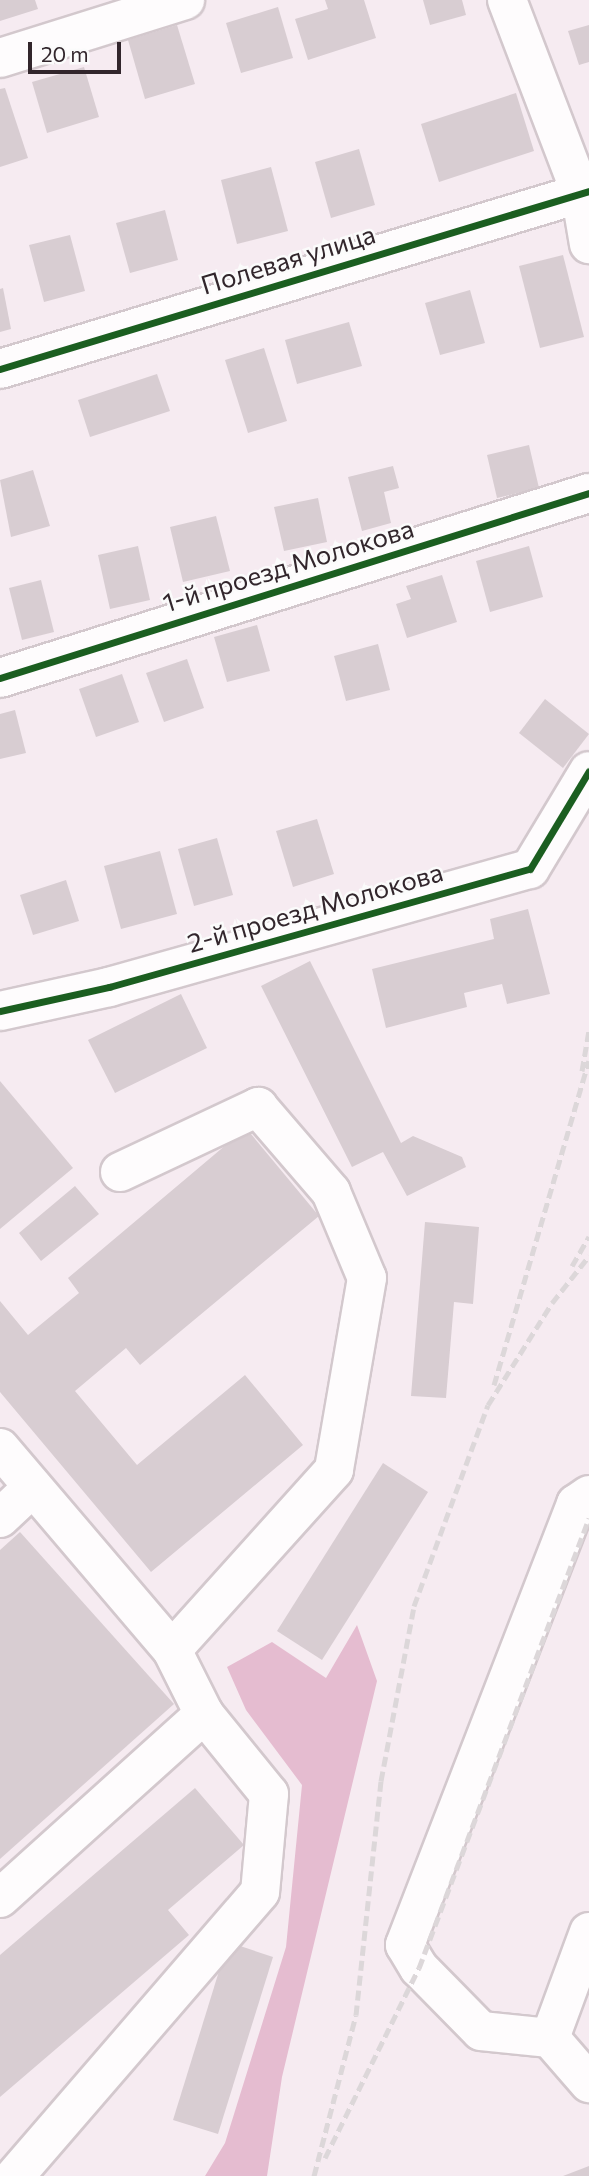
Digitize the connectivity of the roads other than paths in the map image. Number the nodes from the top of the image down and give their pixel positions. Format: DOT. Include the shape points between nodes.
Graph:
graph roads {
  1 [pos="185,0"];
  2 [pos="507,0"];
  3 [pos="0,58"];
  4 [pos="585,191"];
  5 [pos="589,244"];
  6 [pos="0,369"];
  7 [pos="589,493"];
  8 [pos="0,678"];
  9 [pos="589,771"];
  10 [pos="0,1011"];
  11 [pos="120,1172"];
  12 [pos="0,1448"];
  13 [pos="33,1487"];
  14 [pos="589,1495"];
  15 [pos="0,1518"];
  16 [pos="172,1650"];
  17 [pos="204,1714"];
  18 [pos="0,1898"];
  19 [pos="589,1932"];
  20 [pos="550,2038"];
  21 [pos="589,2083"];
  22 [pos="15,2176"];
  1 -- 3 [label="street"];
  2 -- 4 [label="street"];
  4 -- 5 [label="street"];
  4 -- 6 [label="street, Полевая улица"];
  7 -- 8 [label="street, 1-й проезд Молокова"];
  9 -- 10 [label="street, 2-й проезд Молокова" via="530,869 109,987"];
  11 -- 16 [label="street" via="258,1107 331,1192 367,1278 334,1470"];
  12 -- 13 [label="street"];
  13 -- 15 [label="street"];
  13 -- 16 [label="street"];
  14 -- 20 [label="street" via="576,1504 405,1945 419,1968 481,2031"];
  16 -- 17 [label="street"];
  17 -- 18 [label="street"];
  17 -- 22 [label="street" via="269,1794 260,1892"];
  19 -- 20 [label="street"];
  20 -- 21 [label="street"];
}
